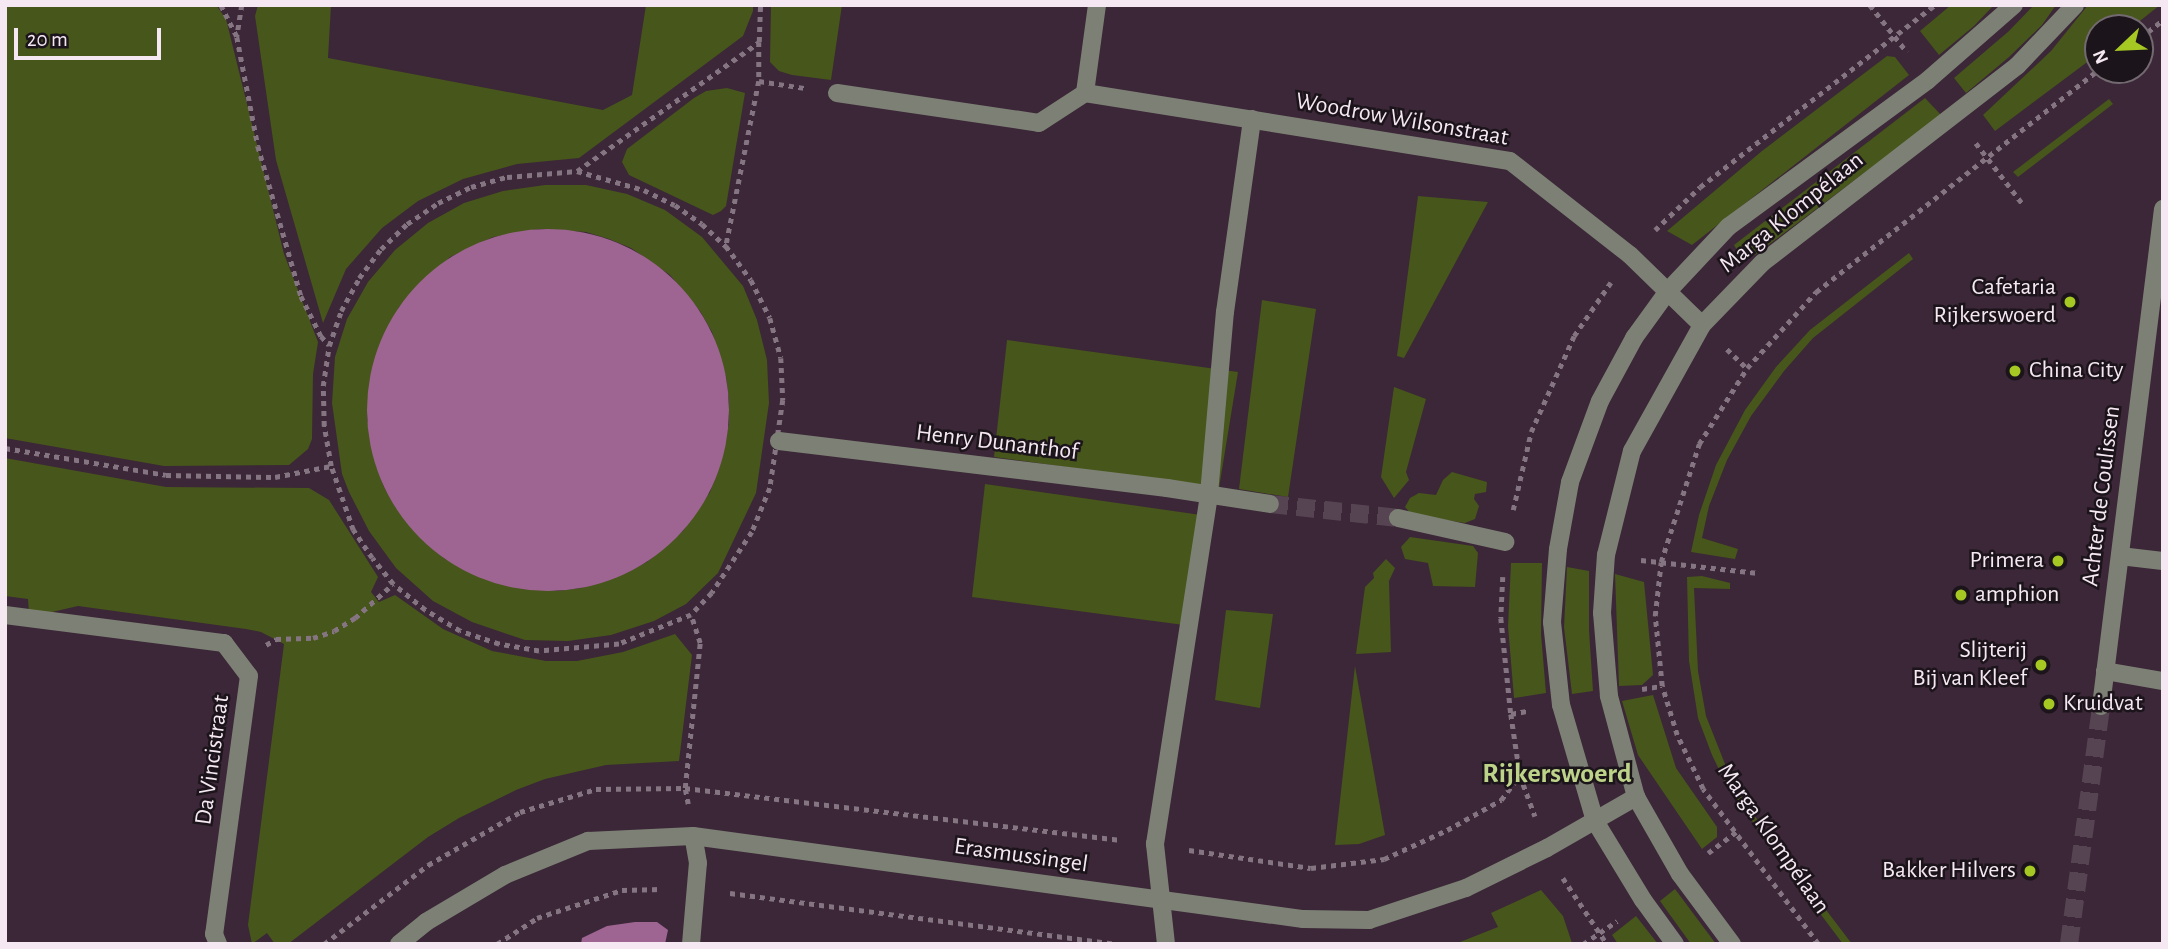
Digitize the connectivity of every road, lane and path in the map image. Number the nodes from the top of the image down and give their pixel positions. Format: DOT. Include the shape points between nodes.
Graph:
graph roads {
  1 [pos="221,5"];
  2 [pos="242,5"];
  3 [pos="760,5"];
  4 [pos="1097,5"];
  5 [pos="1870,5"];
  6 [pos="2014,5"];
  7 [pos="2075,5"];
  8 [pos="237,37"];
  9 [pos="1896,38"];
  10 [pos="759,42"];
  11 [pos="759,81"];
  12 [pos="2084,81"];
  13 [pos="837,93"];
  14 [pos="1086,93"];
  15 [pos="1252,119"];
  16 [pos="1986,156"];
  17 [pos="577,171"];
  18 [pos="2022,203"];
  19 [pos="2163,209"];
  20 [pos="726,247"];
  21 [pos="1668,291"];
  22 [pos="1702,325"];
  23 [pos="330,346"];
  24 [pos="779,441"];
  25 [pos="5,448"];
  26 [pos="331,466"];
  27 [pos="1209,494"];
  28 [pos="1270,504"];
  29 [pos="1398,518"];
  30 [pos="1504,542"];
  31 [pos="2120,556"];
  32 [pos="2163,561"];
  33 [pos="1661,562"];
  34 [pos="1758,573"];
  35 [pos="393,584"];
  36 [pos="5,615"];
  37 [pos="691,615"];
  38 [pos="238,661"];
  39 [pos="2105,671"];
  40 [pos="2163,681"];
  41 [pos="2101,706"];
  42 [pos="1636,797"];
  43 [pos="1595,821"];
  44 [pos="693,836"];
  45 [pos="698,889"];
  46 [pos="1162,900"];
  47 [pos="1600,935"];
  48 [pos="218,944"];
  49 [pos="399,944"];
  50 [pos="496,944"];
  51 [pos="691,944"];
  52 [pos="1117,944"];
  53 [pos="1166,944"];
  54 [pos="1583,944"];
  55 [pos="1675,944"];
  56 [pos="1732,944"];
  57 [pos="1818,944"];
  1 -- 8 [label="path"];
  2 -- 8 [label="path"];
  3 -- 10 [label="path"];
  4 -- 14 [label="street"];
  5 -- 9 [label="path"];
  6 -- 21 [label="street, Marga Klompélaan" via="1928,80 1728,227"];
  7 -- 22 [label="street, Marga Klompélaan" via="2017,66 1762,263"];
  8 -- 23 [label="path" via="258,146 288,254 301,296"];
  10 -- 11 [label="path"];
  10 -- 17 [label="path"];
  11 -- 13 [label="path"];
  11 -- 20 [label="path"];
  12 -- 16 [label="path, Marga Klompélaan"];
  13 -- 14 [label="street" via="1039,123"];
  14 -- 15 [label="street, Woodrow Wilsonstraat"];
  15 -- 21 [label="street, Woodrow Wilsonstraat" via="1510,161 1630,255"];
  15 -- 27 [label="street" via="1225,312"];
  16 -- 18 [label="path"];
  16 -- 33 [label="path, Marga Klompélaan" via="1816,292 1747,368 1699,444"];
  17 -- 20 [label="path" via="645,190 675,205"];
  17 -- 23 [label="path" via="507,177 471,187 407,224 359,278 341,311"];
  19 -- 31 [label="street, Achter de Coulissen"];
  20 -- 24 [label="path" via="751,280 773,331 783,400"];
  21 -- 22 [label="street, Woodrow Wilsonstraat"];
  21 -- 43 [label="street, Marga Klompélaan" via="1633,338 1600,401 1570,482 1558,549 1552,622 1561,705"];
  22 -- 42 [label="street, Marga Klompélaan" via="1632,451 1606,555 1602,613 1609,696"];
  23 -- 26 [label="path" via="323,386"];
  24 -- 27 [label="street, Henry Dunanthof"];
  24 -- 37 [label="path" via="770,488 752,532 712,593"];
  25 -- 26 [label="path" via="166,475 275,477"];
  26 -- 35 [label="path" via="354,530"];
  27 -- 28 [label="street, Henry Dunanthof"];
  27 -- 46 [label="street" via="1155,845"];
  29 -- 30 [label="street"];
  31 -- 32 [label="street"];
  31 -- 39 [label="street, Achter de Coulissen"];
  33 -- 34 [label="path"];
  33 -- 57 [label="path, Marga Klompélaan" via="1655,616 1662,686 1677,735 1703,789"];
  35 -- 37 [label="path" via="460,631 539,651 619,644"];
  35 -- 38 [label="path" via="334,631 313,638 276,639"];
  36 -- 38 [label="street, Da Vincistraat" via="224,643"];
  37 -- 44 [label="path" via="700,643 685,788"];
  38 -- 48 [label="street, Da Vincistraat" via="249,676 214,934"];
  39 -- 40 [label="street"];
  39 -- 41 [label="street, Achter de Coulissen"];
  42 -- 43 [label="street, Erasmussingel"];
  42 -- 56 [label="street, Marga Klompélaan" via="1680,874"];
  43 -- 46 [label="street, Erasmussingel" via="1465,888 1369,920 1303,919"];
  43 -- 55 [label="street, Marga Klompélaan"];
  44 -- 45 [label="street"];
  44 -- 46 [label="street, Erasmussingel"];
  44 -- 49 [label="street, Erasmussingel" via="588,841 505,875 426,922"];
  45 -- 50 [label="path" via="622,890 537,918"];
  45 -- 51 [label="street"];
  45 -- 52 [label="path"];
  46 -- 53 [label="street"];
  47 -- 54 [label="path"];
}
